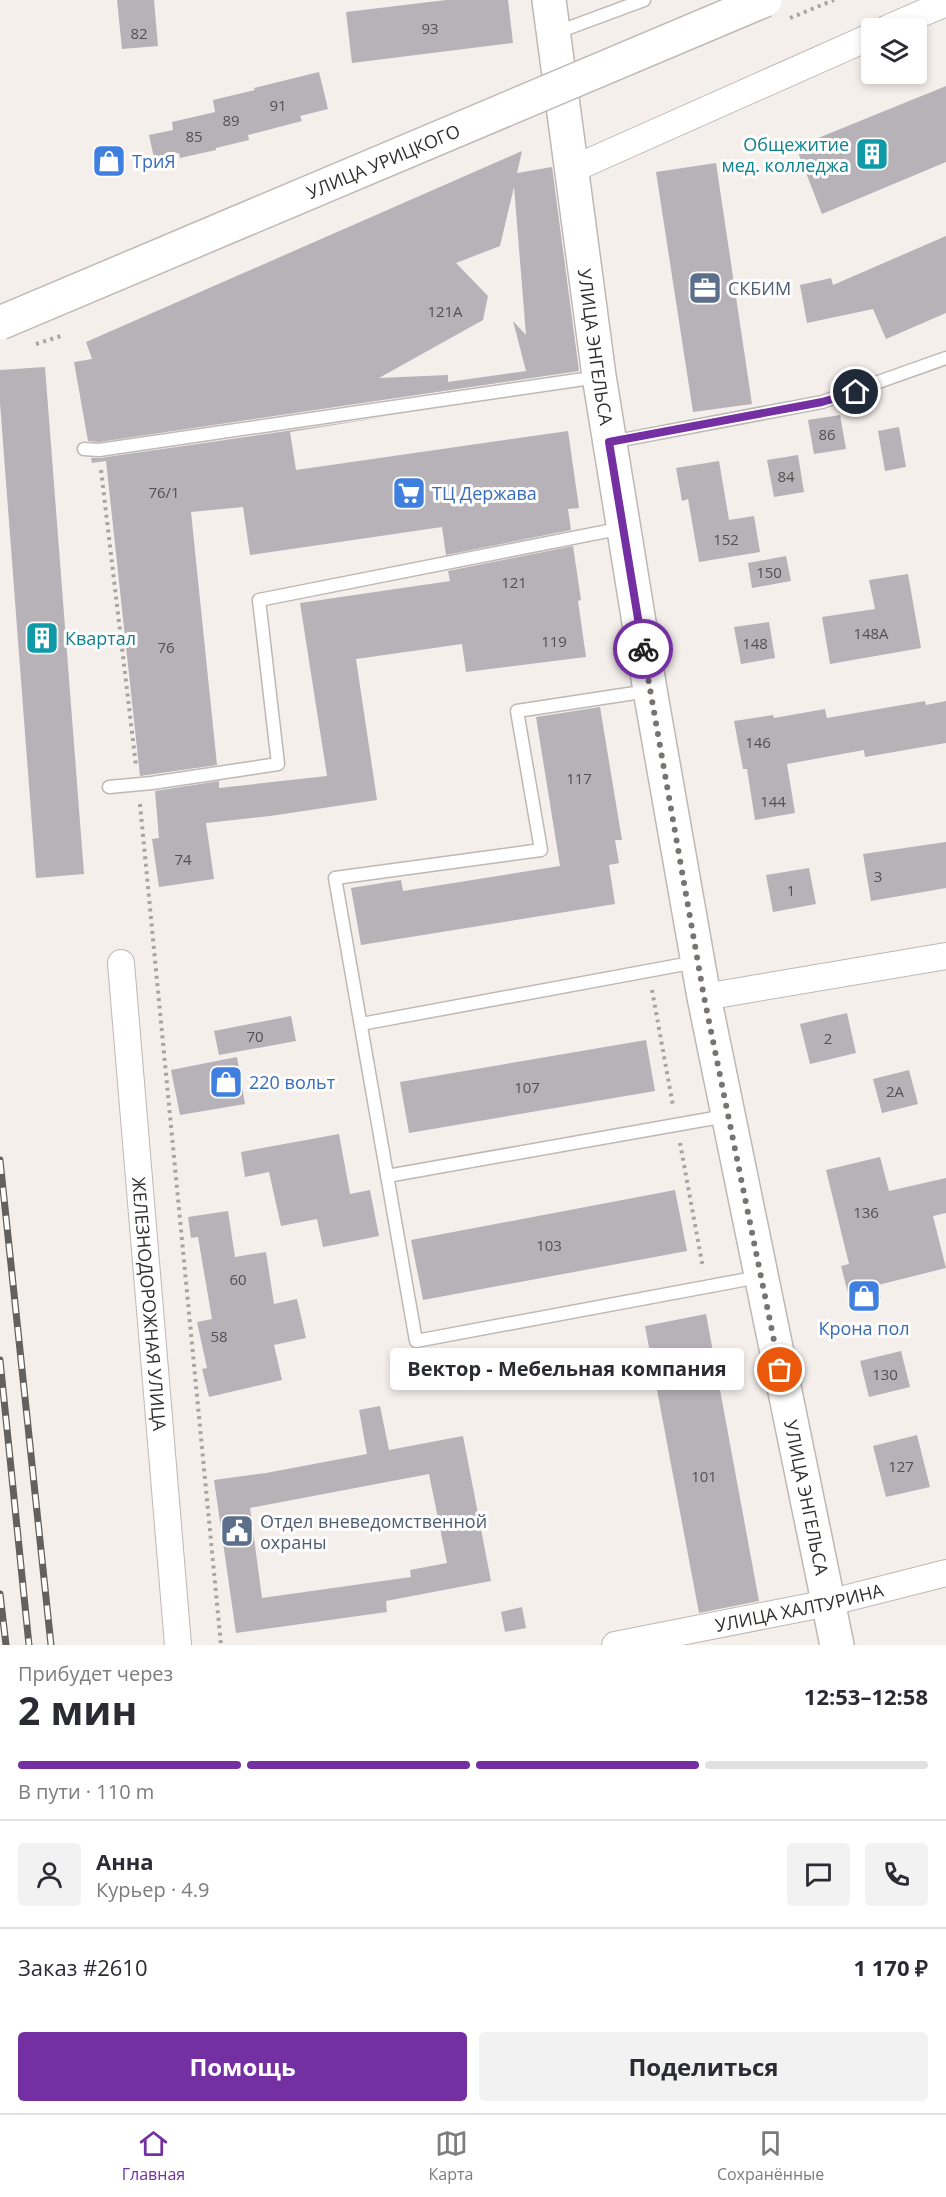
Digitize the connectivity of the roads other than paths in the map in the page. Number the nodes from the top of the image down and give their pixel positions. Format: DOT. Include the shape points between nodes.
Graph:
graph roads {
  1 [pos="549,0"];
  2 [pos="644,0"];
  3 [pos="765,0"];
  4 [pos="946,3"];
  5 [pos="911,18"];
  6 [pos="554,34"];
  7 [pos="861,41"];
  8 [pos="573,169"];
  9 [pos="0,323"];
  10 [pos="946,358"];
  11 [pos="599,376"];
  12 [pos="609,442"];
  13 [pos="84,449"];
  14 [pos="623,528"];
  15 [pos="650,690"];
  16 [pos="109,787"];
  17 [pos="946,956"];
  18 [pos="698,962"];
  19 [pos="121,963"];
  20 [pos="704,997"];
  21 [pos="361,1024"];
  22 [pos="728,1116"];
  23 [pos="387,1176"];
  24 [pos="761,1277"];
  25 [pos="946,1573"];
  26 [pos="828,1603"];
  27 [pos="178,1645"];
  28 [pos="615,1645"];
  29 [pos="837,1645"];
  1 -- 6 [label="street, УЛИЦА ЭНГЕЛЬСА"];
  2 -- 6 [label="lane"];
  3 -- 9 [label="street, УЛИЦА УРИЦКОГО, bridge"];
  4 -- 5 [label="street"];
  6 -- 8 [label="street, УЛИЦА ЭНГЕЛЬСА"];
  7 -- 8 [label="street"];
  8 -- 11 [label="street, УЛИЦА ЭНГЕЛЬСА"];
  10 -- 12 [label="lane" via="822,402"];
  11 -- 12 [label="street, УЛИЦА ЭНГЕЛЬСА"];
  11 -- 13 [label="lane" via="99,450"];
  12 -- 14 [label="street, УЛИЦА ЭНГЕЛЬСА"];
  14 -- 15 [label="street, УЛИЦА ЭНГЕЛЬСА"];
  14 -- 16 [label="lane" via="259,600 278,764"];
  15 -- 18 [label="street, УЛИЦА ЭНГЕЛЬСА"];
  15 -- 21 [label="lane" via="516,711 541,850 335,878"];
  17 -- 20 [label="street"];
  18 -- 20 [label="street, УЛИЦА ЭНГЕЛЬСА"];
  18 -- 21 [label="lane"];
  19 -- 27 [label="street, ЖЕЛЕЗНОДОРОЖНАЯ УЛИЦА"];
  20 -- 22 [label="street, УЛИЦА ЭНГЕЛЬСА"];
  21 -- 23 [label="lane"];
  22 -- 23 [label="lane"];
  22 -- 24 [label="street, УЛИЦА ЭНГЕЛЬСА"];
  23 -- 24 [label="lane" via="416,1341"];
  24 -- 26 [label="street, УЛИЦА ЭНГЕЛЬСА"];
  25 -- 26 [label="street, УЛИЦА ХАЛТУРИНА"];
  26 -- 28 [label="street, УЛИЦА ХАЛТУРИНА"];
  26 -- 29 [label="street, УЛИЦА ЭНГЕЛЬСА"];
}
